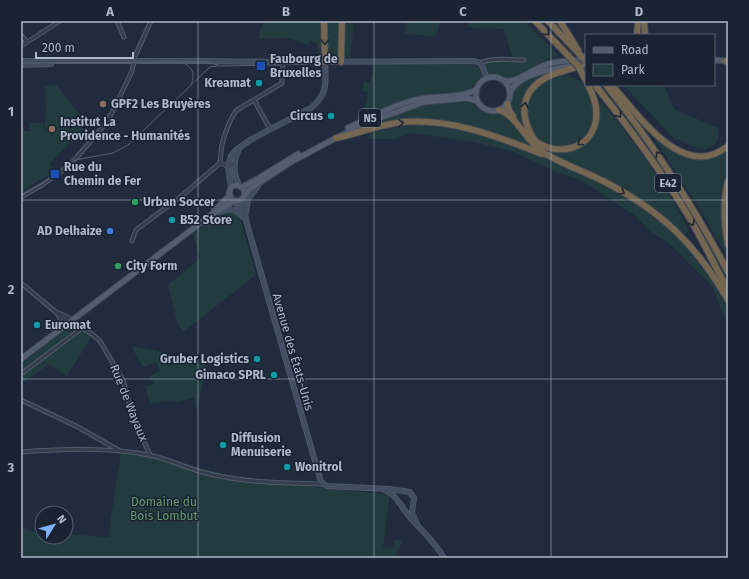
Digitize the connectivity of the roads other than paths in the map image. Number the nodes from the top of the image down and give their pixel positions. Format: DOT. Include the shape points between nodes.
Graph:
graph roads {
  1 [pos="60,21"];
  2 [pos="117,21"];
  3 [pos="151,21"];
  4 [pos="324,21"];
  5 [pos="342,21"];
  6 [pos="535,21"];
  7 [pos="548,21"];
  8 [pos="560,21"];
  9 [pos="638,21"];
  10 [pos="644,21"];
  11 [pos="637,34"];
  12 [pos="645,34"];
  13 [pos="21,35"];
  14 [pos="124,37"];
  15 [pos="27,42"];
  16 [pos="572,44"];
  17 [pos="21,46"];
  18 [pos="524,60"];
  19 [pos="715,60"];
  20 [pos="21,61"];
  21 [pos="727,61"];
  22 [pos="325,62"];
  23 [pos="341,62"];
  24 [pos="134,63"];
  25 [pos="480,63"];
  26 [pos="584,63"];
  27 [pos="21,65"];
  28 [pos="280,65"];
  29 [pos="487,78"];
  30 [pos="504,81"];
  31 [pos="588,86"];
  32 [pos="596,86"];
  33 [pos="607,86"];
  34 [pos="611,86"];
  35 [pos="476,90"];
  36 [pos="510,94"];
  37 [pos="254,100"];
  38 [pos="477,101"];
  39 [pos="507,104"];
  40 [pos="499,110"];
  41 [pos="270,129"];
  42 [pos="336,138"];
  43 [pos="535,141"];
  44 [pos="728,146"];
  45 [pos="557,159"];
  46 [pos="220,161"];
  47 [pos="230,163"];
  48 [pos="728,180"];
  49 [pos="261,181"];
  50 [pos="240,186"];
  51 [pos="231,187"];
  52 [pos="245,194"];
  53 [pos="229,196"];
  54 [pos="21,197"];
  55 [pos="242,200"];
  56 [pos="234,201"];
  57 [pos="212,215"];
  58 [pos="244,215"];
  59 [pos="132,241"];
  60 [pos="728,245"];
  61 [pos="728,272"];
  62 [pos="21,283"];
  63 [pos="728,290"];
  64 [pos="728,300"];
  65 [pos="56,312"];
  66 [pos="70,321"];
  67 [pos="82,328"];
  68 [pos="59,330"];
  69 [pos="21,359"];
  70 [pos="21,374"];
  71 [pos="21,400"];
  72 [pos="21,452"];
  73 [pos="121,452"];
  74 [pos="150,455"];
  75 [pos="323,484"];
  76 [pos="385,490"];
  77 [pos="403,492"];
  78 [pos="398,501"];
  79 [pos="412,505"];
  80 [pos="402,507"];
  81 [pos="417,524"];
  82 [pos="444,558"];
  1 -- 15 [label="street"];
  2 -- 14 [label="street"];
  3 -- 24 [label="street"];
  4 -- 22 [label="highway, one-way"];
  5 -- 23 [label="highway"];
  6 -- 26 [label="highway, one-way, bridge" via="559,46"];
  7 -- 16 [label="highway"];
  8 -- 16 [label="highway"];
  9 -- 11 [label="highway"];
  10 -- 12 [label="highway"];
  13 -- 15 [label="street"];
  15 -- 17 [label="street"];
  16 -- 26 [label="highway"];
  18 -- 25 [label="street" via="491,60"];
  19 -- 21 [label="main road"];
  20 -- 24 [label="street"];
  22 -- 23 [label="street"];
  22 -- 28 [label="street"];
  22 -- 41 [label="street" via="325,87 320,99 311,108"];
  23 -- 25 [label="street"];
  24 -- 27 [label="street"];
  24 -- 28 [label="street" via="207,61"];
  24 -- 54 [label="street" via="112,113 81,153 50,180"];
  25 -- 29 [label="street"];
  26 -- 30 [label="main road" via="556,62 514,80"];
  26 -- 36 [label="main road" via="544,70 516,84"];
  43 -- 26 [label="highway, one-way" via="524,116 524,103 529,93 550,76"];
  28 -- 37 [label="street" via="282,83"];
  29 -- 30 [label="main road"];
  29 -- 35 [label="main road"];
  30 -- 36 [label="main road"];
  31 -- 43 [label="highway, one-way" via="597,116 586,139 574,147 560,150 545,147"];
  32 -- 63 [label="highway, E42, one-way" via="644,148 689,217"];
  61 -- 33 [label="highway, E42, one-way" via="674,177"];
  34 -- 44 [label="highway" via="654,132 678,151 703,156 713,155"];
  35 -- 38 [label="main road"];
  35 -- 50 [label="main road, N5" via="462,95 417,100 394,108 334,135 290,158 261,178"];
  36 -- 39 [label="main road"];
  37 -- 41 [label="street"];
  37 -- 46 [label="street" via="233,114 220,153"];
  38 -- 40 [label="main road, N5" via="482,108 490,112"];
  38 -- 42 [label="main road, N5" via="463,98 418,103"];
  39 -- 40 [label="main road"];
  39 -- 43 [label="highway" via="512,115"];
  40 -- 45 [label="highway" via="508,114 541,151"];
  41 -- 47 [label="street" via="239,148"];
  42 -- 45 [label="highway, one-way" via="397,123 437,123 478,131"];
  42 -- 49 [label="main road, N5"];
  45 -- 64 [label="highway, one-way" via="622,191 666,222 699,255"];
  46 -- 47 [label="street"];
  46 -- 59 [label="street" via="184,194 136,230"];
  47 -- 50 [label="street"];
  47 -- 51 [label="street"];
  48 -- 60 [label="highway" via="724,218"];
  49 -- 52 [label="main road, N5"];
  49 -- 58 [label="street" via="248,199"];
  50 -- 51 [label="main road, N5"];
  50 -- 52 [label="main road"];
  51 -- 53 [label="main road"];
  52 -- 55 [label="main road, N5"];
  53 -- 56 [label="main road"];
  53 -- 57 [label="main road"];
  55 -- 56 [label="main road"];
  55 -- 58 [label="street, Avenue des États-Unis"];
  56 -- 57 [label="main road"];
  56 -- 58 [label="street, Avenue des États-Unis"];
  57 -- 58 [label="street" via="232,209"];
  57 -- 66 [label="main road"];
  58 -- 75 [label="street, Avenue des États-Unis"];
  62 -- 65 [label="street, Rue de Wayaux"];
  65 -- 66 [label="street, Rue de Wayaux" via="68,317"];
  65 -- 68 [label="street" via="60,318"];
  66 -- 67 [label="street, Rue de Wayaux"];
  66 -- 68 [label="main road"];
  67 -- 70 [label="street"];
  67 -- 74 [label="street, Rue de Wayaux" via="100,341 120,374 133,417"];
  68 -- 69 [label="main road"];
  71 -- 73 [label="street" via="78,427"];
  72 -- 73 [label="street" via="52,449"];
  73 -- 74 [label="street"];
  74 -- 75 [label="street" via="233,479"];
  75 -- 76 [label="street"];
  76 -- 77 [label="street"];
  76 -- 78 [label="street"];
  77 -- 78 [label="street"];
  77 -- 79 [label="street" via="412,494"];
  78 -- 80 [label="street"];
  79 -- 80 [label="street"];
  79 -- 81 [label="street" via="412,513"];
  80 -- 81 [label="street"];
  81 -- 82 [label="street"];
}
